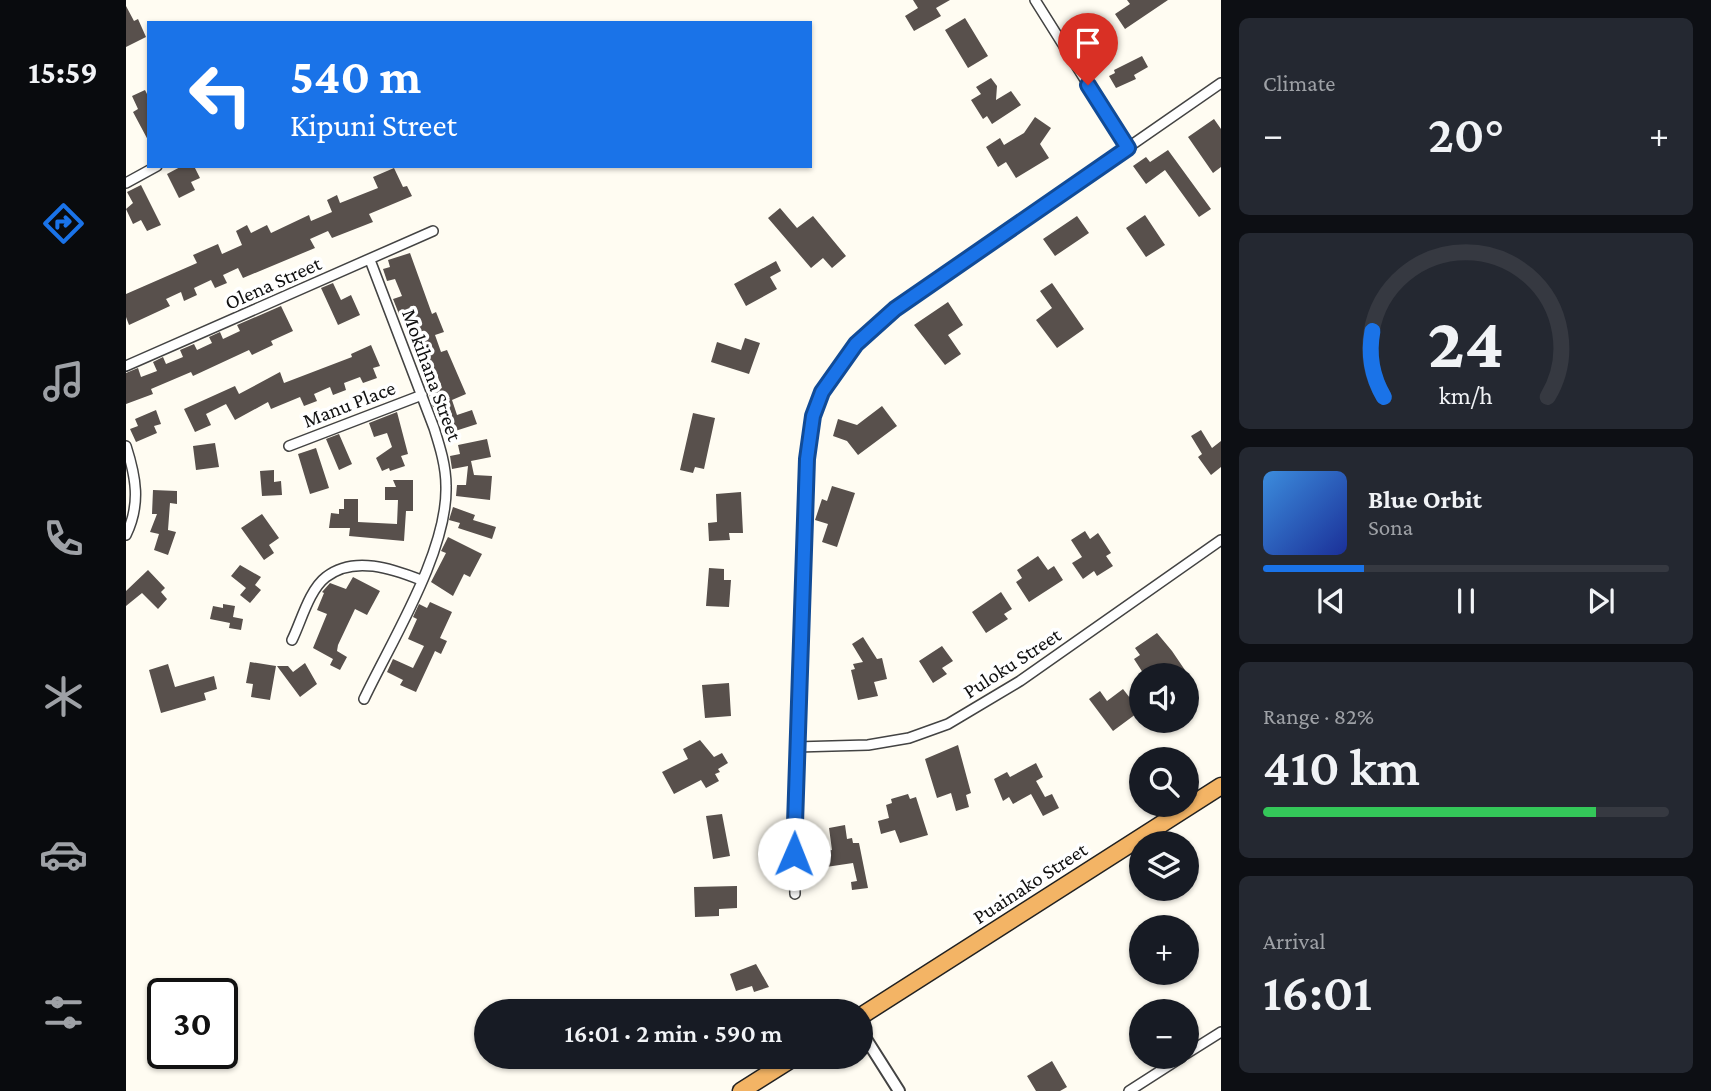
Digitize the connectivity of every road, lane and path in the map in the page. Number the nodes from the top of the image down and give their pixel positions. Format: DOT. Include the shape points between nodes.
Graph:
graph roads {
  1 [pos="1035,0"];
  2 [pos="1221,83"];
  3 [pos="1128,148"];
  4 [pos="153,168"];
  5 [pos="126,183"];
  6 [pos="433,231"];
  7 [pos="370,260"];
  8 [pos="126,366"];
  9 [pos="422,395"];
  10 [pos="126,446"];
  11 [pos="289,446"];
  12 [pos="126,535"];
  13 [pos="1221,540"];
  14 [pos="421,580"];
  15 [pos="292,640"];
  16 [pos="364,699"];
  17 [pos="796,747"];
  18 [pos="1221,786"];
  19 [pos="795,894"];
  20 [pos="873,1008"];
  21 [pos="1221,1032"];
  22 [pos="1199,1046"];
  23 [pos="873,1049"];
  24 [pos="776,1069"];
  25 [pos="1164,1069"];
  26 [pos="741,1091"];
  27 [pos="900,1091"];
  28 [pos="1129,1091"];
  1 -- 3 [label="street"];
  2 -- 3 [label="street"];
  3 -- 17 [label="street" via="895,309 856,344 822,392 808,445"];
  4 -- 5 [label="street"];
  6 -- 7 [label="street, Olena Street"];
  7 -- 8 [label="street, Olena Street"];
  7 -- 9 [label="street, Mokihana Street"];
  9 -- 11 [label="street, Manu Place"];
  9 -- 14 [label="street, Mokihana Street" via="443,457 446,486 444,516"];
  10 -- 12 [label="street" via="136,489"];
  13 -- 17 [label="street, Puloku Street" via="1020,681 948,724 909,738 868,745"];
  14 -- 15 [label="street" via="384,566 332,574 316,590"];
  14 -- 16 [label="street, Mokihana Street"];
  17 -- 19 [label="street"];
  18 -- 20 [label="highway, Puainako Street"];
  21 -- 22 [label="street"];
  23 -- 27 [label="street"];
  24 -- 26 [label="highway"];
  25 -- 28 [label="street"];
}
